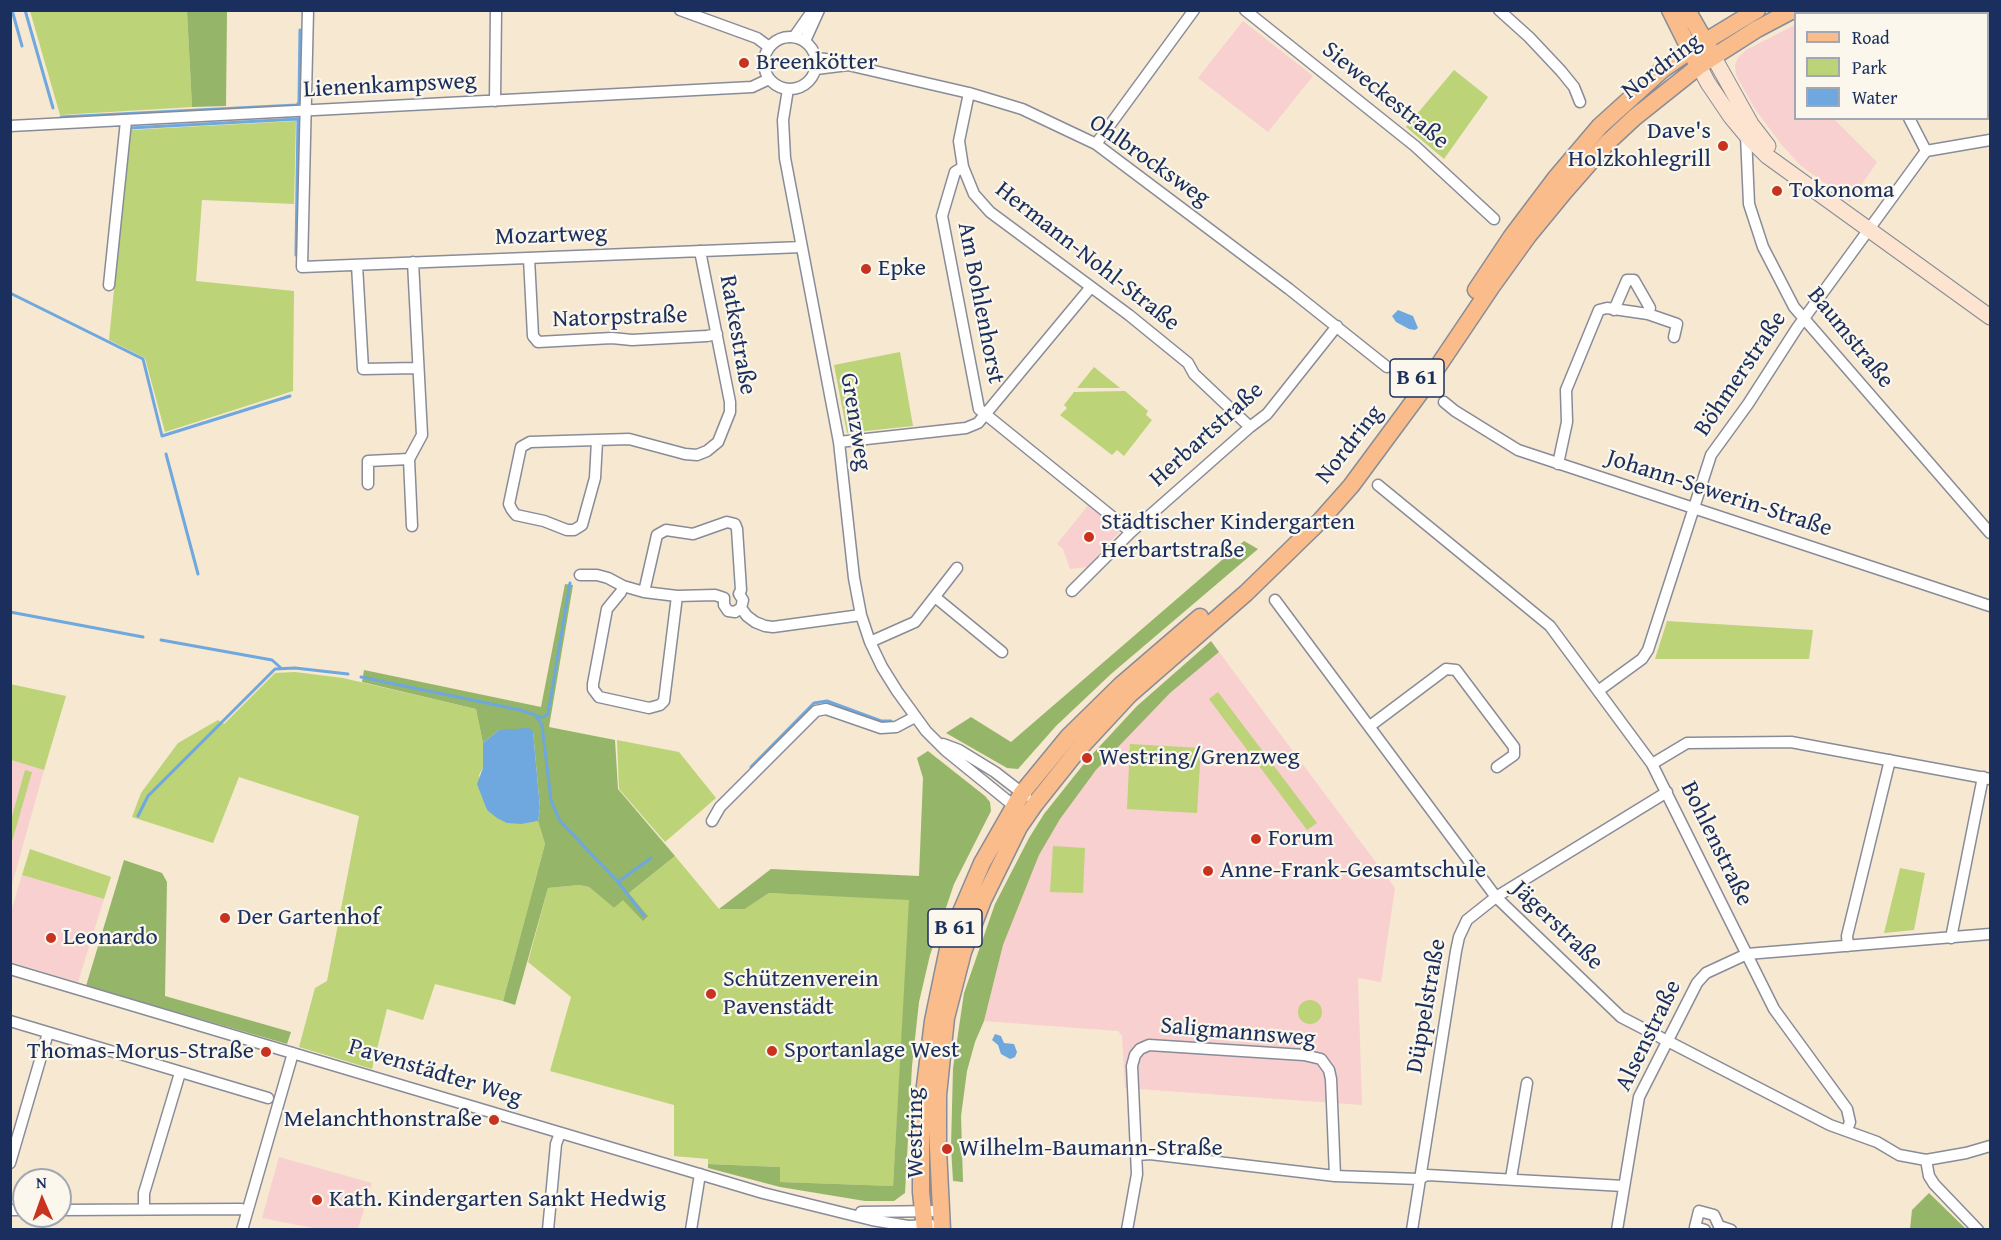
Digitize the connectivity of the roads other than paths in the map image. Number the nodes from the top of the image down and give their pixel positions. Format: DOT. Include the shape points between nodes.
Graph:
graph roads {
  1 [pos="308,10"];
  2 [pos="496,10"];
  3 [pos="680,10"];
  4 [pos="813,10"];
  5 [pos="819,10"];
  6 [pos="1194,10"];
  7 [pos="1245,10"];
  8 [pos="1499,10"];
  9 [pos="1670,10"];
  10 [pos="1687,10"];
  11 [pos="1757,10"];
  12 [pos="1793,10"];
  13 [pos="794,37"];
  14 [pos="805,41"];
  15 [pos="1705,41"];
  16 [pos="770,47"];
  17 [pos="1691,50"];
  18 [pos="1713,56"];
  19 [pos="816,63"];
  20 [pos="1699,66"];
  21 [pos="769,79"];
  22 [pos="788,89"];
  23 [pos="969,93"];
  24 [pos="495,101"];
  25 [pos="1580,102"];
  26 [pos="306,111"];
  27 [pos="1910,120"];
  28 [pos="126,121"];
  29 [pos="10,126"];
  30 [pos="1746,135"];
  31 [pos="1990,140"];
  32 [pos="1096,144"];
  33 [pos="1926,151"];
  34 [pos="963,167"];
  35 [pos="1790,171"];
  36 [pos="1494,219"];
  37 [pos="1868,229"];
  38 [pos="802,247"];
  39 [pos="700,251"];
  40 [pos="529,258"];
  41 [pos="412,262"];
  42 [pos="357,265"];
  43 [pos="109,285"];
  44 [pos="1091,287"];
  45 [pos="1614,310"];
  46 [pos="1648,314"];
  47 [pos="1990,317"];
  48 [pos="1804,320"];
  49 [pos="1337,326"];
  50 [pos="717,334"];
  51 [pos="1674,337"];
  52 [pos="1387,367"];
  53 [pos="418,368"];
  54 [pos="1444,402"];
  55 [pos="985,415"];
  56 [pos="1250,426"];
  57 [pos="597,441"];
  58 [pos="839,442"];
  59 [pos="409,459"];
  60 [pos="1558,464"];
  61 [pos="368,484"];
  62 [pos="1378,485"];
  63 [pos="1694,508"];
  64 [pos="412,526"];
  65 [pos="1131,532"];
  66 [pos="1990,533"];
  67 [pos="957,568"];
  68 [pos="580,575"];
  69 [pos="623,586"];
  70 [pos="1071,591"];
  71 [pos="644,592"];
  72 [pos="739,594"];
  73 [pos="677,596"];
  74 [pos="935,597"];
  75 [pos="724,598"];
  76 [pos="1275,600"];
  77 [pos="1990,606"];
  78 [pos="741,608"];
  79 [pos="861,615"];
  80 [pos="870,642"];
  81 [pos="1002,652"];
  82 [pos="1598,691"];
  83 [pos="915,717"];
  84 [pos="1370,726"];
  85 [pos="937,741"];
  86 [pos="1890,760"];
  87 [pos="1652,764"];
  88 [pos="1497,767"];
  89 [pos="1987,778"];
  90 [pos="1668,792"];
  91 [pos="1018,799"];
  92 [pos="1031,810"];
  93 [pos="712,821"];
  94 [pos="1496,897"];
  95 [pos="1990,934"];
  96 [pos="1951,938"];
  97 [pos="1848,946"];
  98 [pos="1747,954"];
  99 [pos="10,969"];
  100 [pos="10,1021"];
  101 [pos="48,1033"];
  102 [pos="1668,1042"];
  103 [pos="293,1053"];
  104 [pos="180,1073"];
  105 [pos="1527,1083"];
  106 [pos="268,1098"];
  107 [pos="1847,1130"];
  108 [pos="560,1133"];
  109 [pos="1990,1146"];
  110 [pos="1137,1155"];
  111 [pos="1926,1160"];
  112 [pos="10,1163"];
  113 [pos="700,1174"];
  114 [pos="1335,1176"];
  115 [pos="1511,1178"];
  116 [pos="1419,1179"];
  117 [pos="1624,1186"];
  118 [pos="144,1209"];
  119 [pos="72,1210"];
  120 [pos="247,1211"];
  121 [pos="924,1222"];
  122 [pos="942,1222"];
  123 [pos="1716,1228"];
  124 [pos="242,1230"];
  125 [pos="548,1230"];
  126 [pos="691,1230"];
  127 [pos="1127,1230"];
  128 [pos="1412,1230"];
  129 [pos="1617,1230"];
  130 [pos="1705,1230"];
  131 [pos="1731,1230"];
  132 [pos="1978,1230"];
  1 -- 26 [label="street"];
  2 -- 24 [label="street"];
  3 -- 16 [label="street" via="757,38"];
  4 -- 13 [label="street"];
  5 -- 14 [label="street"];
  6 -- 32 [label="street"];
  7 -- 36 [label="street, Sieweckestraße" via="1415,146"];
  8 -- 25 [label="street" via="1561,70"];
  9 -- 17 [label="main road"];
  10 -- 15 [label="main road"];
  11 -- 15 [label="main road, Nordring / B 61"];
  12 -- 18 [label="main road, Nordring / B 61"];
  13 -- 14 [label="street"];
  13 -- 16 [label="street" via="781,38"];
  14 -- 19 [label="street" via="814,51"];
  15 -- 17 [label="main road, Nordring / B 61"];
  15 -- 18 [label="main road"];
  16 -- 21 [label="street" via="764,63"];
  17 -- 20 [label="main road"];
  17 -- 91 [label="main road, Nordring / B 61" via="1626,101 1554,179 1413,385 1356,464 1313,514 1240,584 1121,685 1068,737"];
  18 -- 20 [label="main road, Nordring / B 61"];
  18 -- 35 [label="street" via="1751,124"];
  19 -- 22 [label="street" via="809,82"];
  19 -- 23 [label="street, Ohlbrocksweg" via="848,65"];
  20 -- 30 [label="street"];
  20 -- 92 [label="main road, Nordring / B 61" via="1607,143 1552,206 1369,462 1320,521 1246,593 1128,695"];
  21 -- 22 [label="street"];
  21 -- 24 [label="street, Lienenkampsweg" via="752,87"];
  22 -- 38 [label="street, Grenzweg" via="783,136"];
  23 -- 32 [label="street, Ohlbrocksweg" via="1022,109"];
  23 -- 34 [label="street, Hermann-Nohl-Straße" via="959,141"];
  24 -- 26 [label="street, Lienenkampsweg"];
  26 -- 28 [label="street, Lienenkampsweg"];
  26 -- 42 [label="street, Mozartweg" via="302,267"];
  27 -- 33 [label="street"];
  28 -- 29 [label="street, Lienenkampsweg"];
  28 -- 43 [label="street"];
  30 -- 35 [label="street"];
  30 -- 48 [label="street, Baumstraße" via="1749,204 1763,246"];
  31 -- 33 [label="street"];
  32 -- 49 [label="street, Ohlbrocksweg"];
  33 -- 37 [label="street, Böhmerstraße"];
  34 -- 44 [label="street, Hermann-Nohl-Straße" via="974,194 990,212"];
  34 -- 55 [label="street, Am Bohlenhorst" via="955,172 942,216 979,410"];
  35 -- 37 [label="street"];
  37 -- 47 [label="street"];
  37 -- 48 [label="street, Böhmerstraße"];
  38 -- 39 [label="street, Mozartweg"];
  38 -- 58 [label="street, Grenzweg"];
  39 -- 40 [label="street, Mozartweg"];
  39 -- 50 [label="street, Ratkestraße"];
  40 -- 41 [label="street, Mozartweg"];
  40 -- 50 [label="street, Natorpstraße" via="533,336 538,342"];
  41 -- 42 [label="street, Mozartweg"];
  41 -- 53 [label="street"];
  42 -- 53 [label="street" via="363,369"];
  44 -- 55 [label="street, Am Bohlenhorst"];
  44 -- 56 [label="street, Hermann-Nohl-Straße" via="1188,363 1194,374"];
  45 -- 46 [label="street"];
  45 -- 46 [label="street" via="1627,280 1634,280 1650,308"];
  45 -- 60 [label="street" via="1599,310 1566,390 1567,422"];
  46 -- 51 [label="street" via="1677,324"];
  48 -- 63 [label="street, Böhmerstraße" via="1711,455"];
  48 -- 66 [label="street, Baumstraße"];
  49 -- 52 [label="street, Ohlbrocksweg"];
  49 -- 56 [label="street, Herbartstraße" via="1267,414"];
  50 -- 57 [label="street, Ratkestraße" via="730,402 718,442 697,455 629,439"];
  53 -- 59 [label="street" via="422,435"];
  54 -- 60 [label="street, Johann-Sewerin-Straße" via="1518,450"];
  55 -- 58 [label="street, Am Bohlenhorst" via="966,428"];
  55 -- 65 [label="street, Am Bohlenhorst"];
  56 -- 65 [label="street, Herbartstraße"];
  57 -- 57 [label="street, Ratkestraße" via="530,442 521,447 509,504 516,515 567,530 582,525 595,478"];
  58 -- 79 [label="street, Grenzweg"];
  59 -- 61 [label="street" via="368,461"];
  59 -- 64 [label="street"];
  60 -- 63 [label="street, Johann-Sewerin-Straße"];
  62 -- 82 [label="street, Bohlenstraße" via="1550,626"];
  63 -- 77 [label="street, Johann-Sewerin-Straße"];
  63 -- 82 [label="street, Böhmerstraße" via="1648,650 1642,659"];
  65 -- 70 [label="street, Herbartstraße"];
  67 -- 74 [label="street"];
  68 -- 69 [label="street" via="597,575"];
  69 -- 71 [label="street"];
  69 -- 73 [label="street" via="607,609 593,689 599,697 649,708 664,701"];
  71 -- 72 [label="street" via="661,531 693,534 727,522 737,529"];
  71 -- 73 [label="street"];
  72 -- 75 [label="street" via="733,592"];
  72 -- 78 [label="street" via="743,600"];
  73 -- 75 [label="street"];
  74 -- 80 [label="street" via="915,622"];
  74 -- 81 [label="street"];
  75 -- 78 [label="street" via="728,611"];
  76 -- 84 [label="street, Jägerstraße"];
  78 -- 79 [label="street" via="765,627"];
  79 -- 80 [label="street, Grenzweg"];
  80 -- 83 [label="street, Grenzweg"];
  82 -- 87 [label="street, Bohlenstraße"];
  83 -- 85 [label="street, Grenzweg"];
  83 -- 93 [label="street" via="896,727 880,728 826,709 816,711 720,807"];
  84 -- 88 [label="street" via="1446,669 1456,670 1514,747 1514,755"];
  84 -- 94 [label="street, Jägerstraße"];
  85 -- 91 [label="street, Grenzweg"];
  85 -- 91 [label="street, Grenzweg" via="995,772"];
  86 -- 87 [label="street" via="1791,742 1687,743"];
  86 -- 89 [label="street"];
  86 -- 97 [label="street" via="1847,936"];
  87 -- 90 [label="street, Bohlenstraße"];
  89 -- 96 [label="street"];
  90 -- 94 [label="street, Düppelstraße"];
  90 -- 98 [label="street, Bohlenstraße"];
  91 -- 92 [label="street, Grenzweg"];
  91 -- 121 [label="main road, Westring / B 61" via="968,893 939,989 924,1094"];
  92 -- 122 [label="main road, Westring / B 61" via="998,868 971,930 946,1018 939,1095"];
  94 -- 102 [label="street, Jägerstraße" via="1621,1017"];
  94 -- 116 [label="street, Düppelstraße" via="1467,920 1459,937"];
  95 -- 96 [label="street, Alsenstraße"];
  96 -- 97 [label="street, Alsenstraße"];
  97 -- 98 [label="street, Alsenstraße"];
  98 -- 102 [label="street, Alsenstraße" via="1706,973 1697,983"];
  98 -- 107 [label="street, Bohlenstraße" via="1774,1010 1847,1109"];
  99 -- 103 [label="street, Pavenstädter Weg"];
  100 -- 101 [label="street"];
  101 -- 104 [label="street"];
  101 -- 112 [label="street"];
  102 -- 107 [label="street, Jägerstraße" via="1830,1125"];
  102 -- 117 [label="street, Alsenstraße" via="1639,1097"];
  103 -- 108 [label="street, Pavenstädter Weg"];
  103 -- 120 [label="street"];
  104 -- 106 [label="street"];
  104 -- 118 [label="street" via="144,1193"];
  105 -- 115 [label="street"];
  107 -- 111 [label="street" via="1899,1155"];
  108 -- 113 [label="street, Pavenstädter Weg"];
  108 -- 125 [label="street"];
  109 -- 111 [label="street"];
  110 -- 114 [label="street"];
  110 -- 114 [label="street, Saligmannsweg" via="1132,1060 1140,1049 1160,1045 1314,1056 1329,1070"];
  110 -- 127 [label="street, Saligmannsweg"];
  111 -- 132 [label="street" via="1934,1184"];
  113 -- 121 [label="street, Pavenstädter Weg" via="890,1223"];
  113 -- 126 [label="street"];
  114 -- 116 [label="street"];
  115 -- 116 [label="street" via="1427,1175"];
  115 -- 117 [label="street"];
  116 -- 128 [label="street, Düppelstraße"];
  117 -- 129 [label="street, Alsenstraße"];
  118 -- 119 [label="street"];
  118 -- 120 [label="street"];
  120 -- 124 [label="street"];
  121 -- 122 [label="street, Pavenstädter Weg"];
  123 -- 130 [label="street" via="1714,1215 1699,1211 1695,1227"];
  123 -- 131 [label="street"];
}
